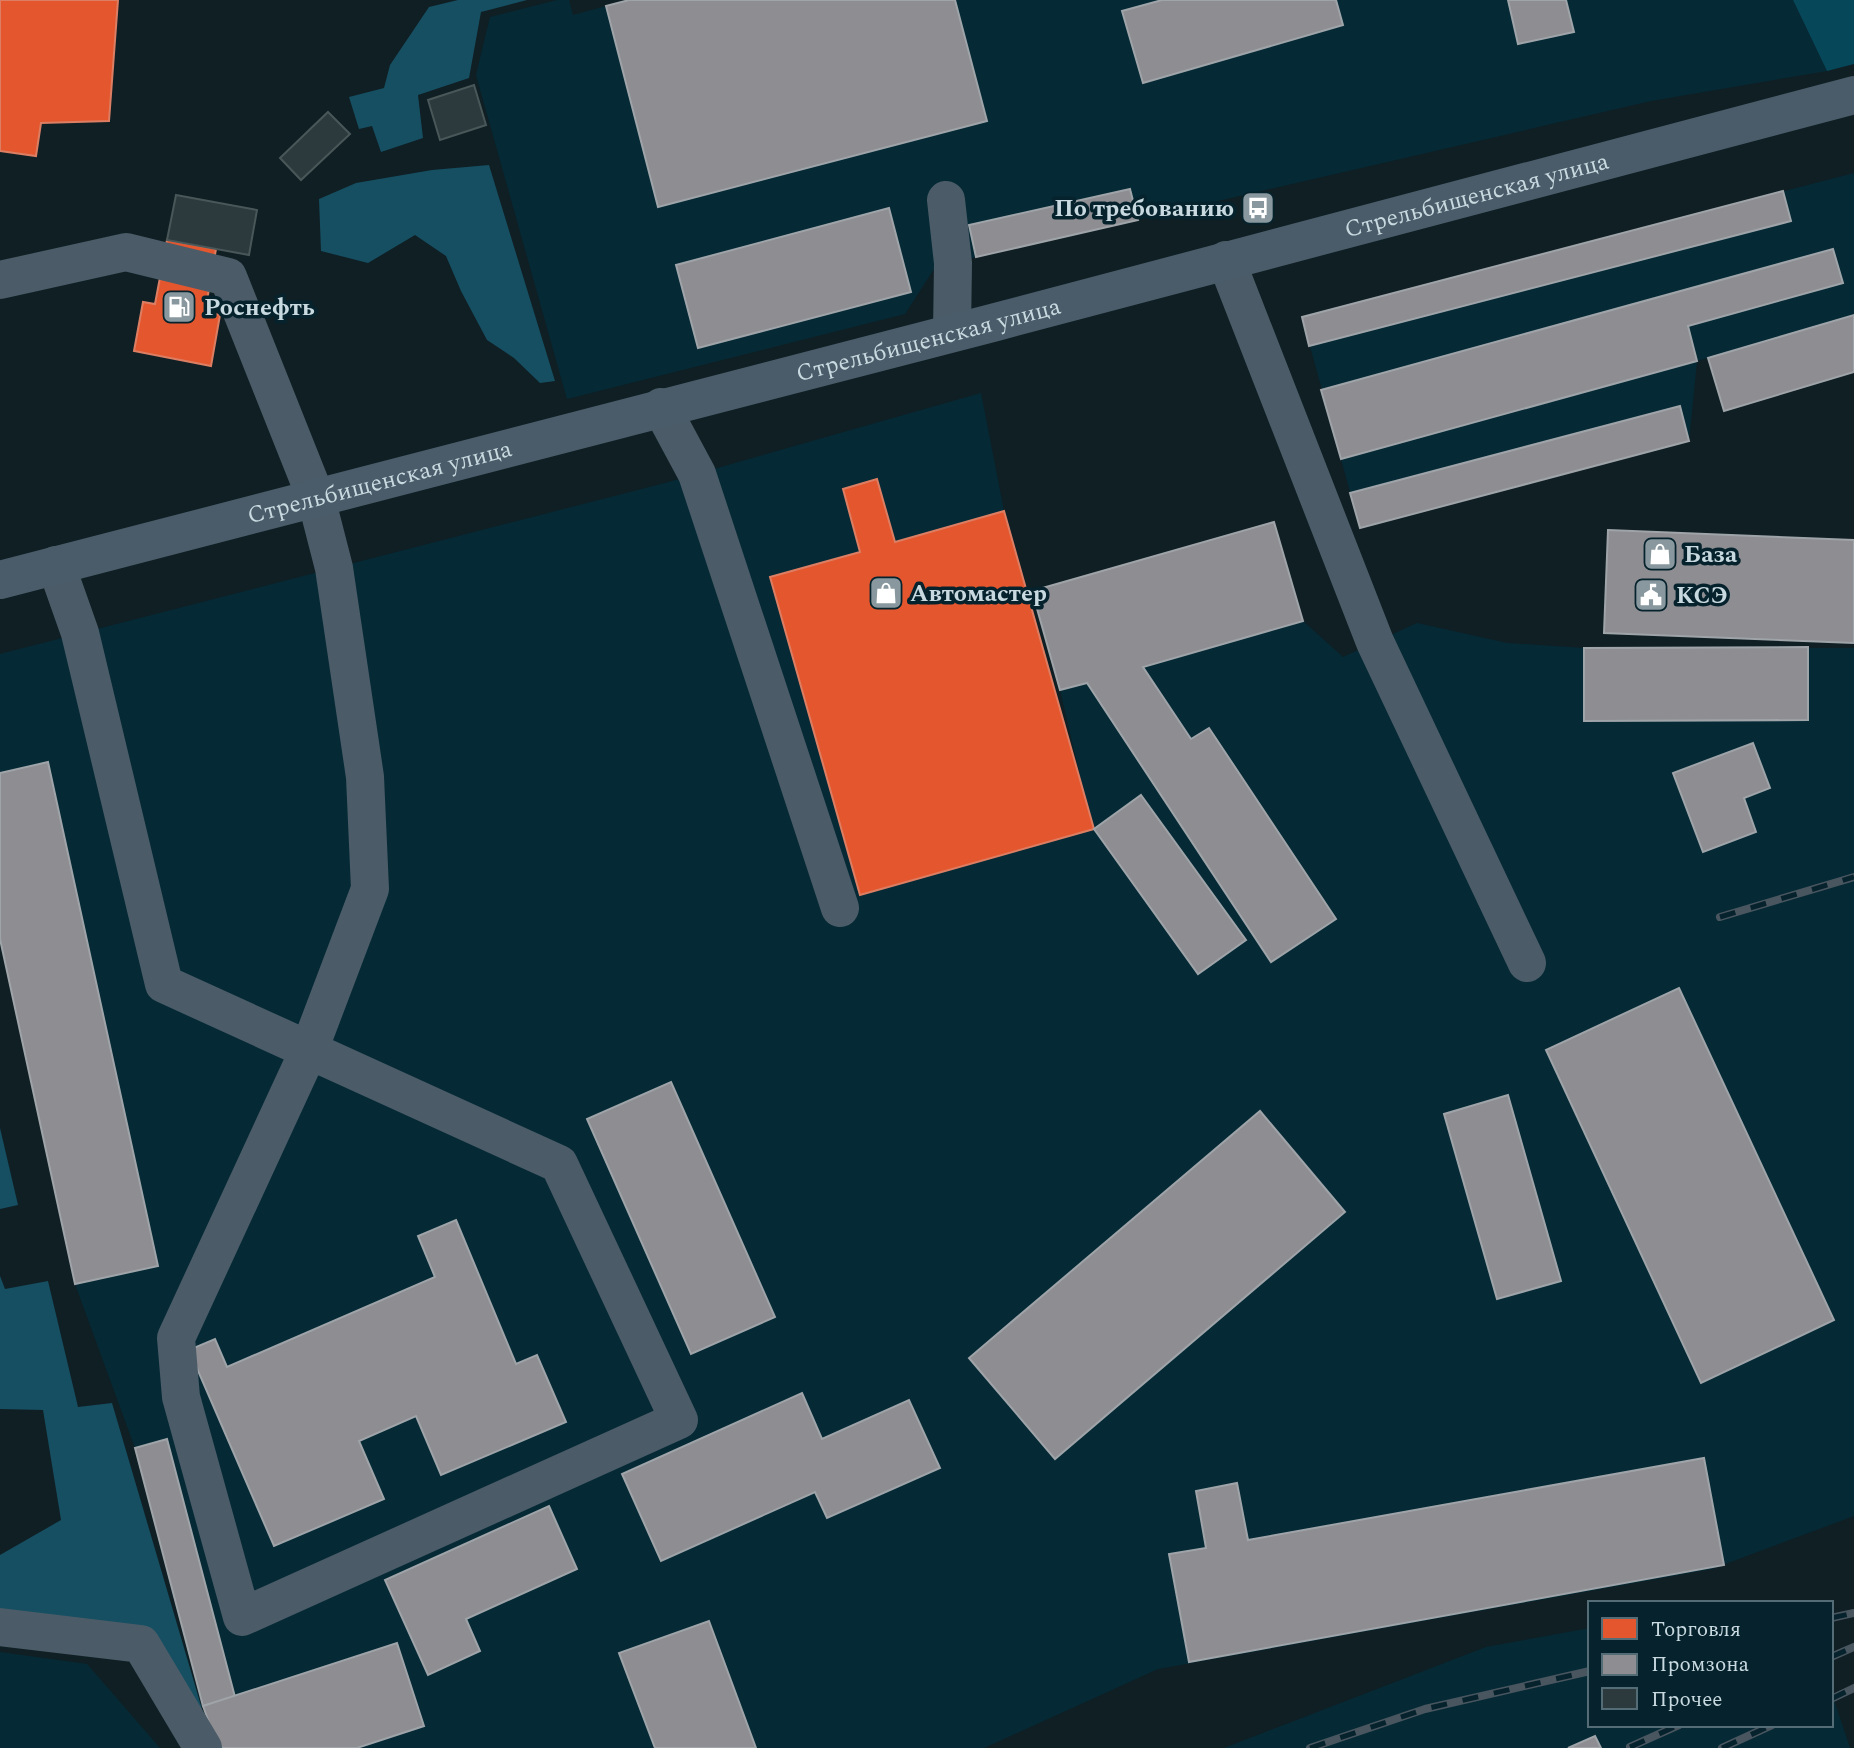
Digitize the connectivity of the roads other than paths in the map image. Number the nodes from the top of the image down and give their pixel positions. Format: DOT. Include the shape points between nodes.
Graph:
graph roads {
  1 [pos="1854,95"];
  2 [pos="946,200"];
  3 [pos="1226,260"];
  4 [pos="0,280"];
  5 [pos="952,331"];
  6 [pos="661,407"];
  7 [pos="316,498"];
  8 [pos="56,565"];
  9 [pos="0,580"];
  10 [pos="840,908"];
  11 [pos="1527,963"];
  12 [pos="309,1050"];
  13 [pos="0,1627"];
  14 [pos="203,1748"];
  1 -- 3 [label="main road, Стрельбищенская улица"];
  2 -- 5 [label="lane" via="953,263"];
  3 -- 5 [label="main road, Стрельбищенская улица"];
  3 -- 11 [label="lane" via="1375,642"];
  4 -- 7 [label="lane" via="126,252 228,277"];
  5 -- 6 [label="main road, Стрельбищенская улица"];
  6 -- 7 [label="main road, Стрельбищенская улица"];
  6 -- 10 [label="lane" via="697,474"];
  7 -- 8 [label="main road, Стрельбищенская улица"];
  7 -- 12 [label="lane" via="334,568 365,777 370,889"];
  8 -- 9 [label="main road, Стрельбищенская улица"];
  8 -- 12 [label="lane" via="80,633 164,984"];
  12 -- 12 [label="lane" via="176,1338 181,1398 242,1618 679,1420 559,1164"];
  13 -- 14 [label="lane" via="141,1644"];
}
